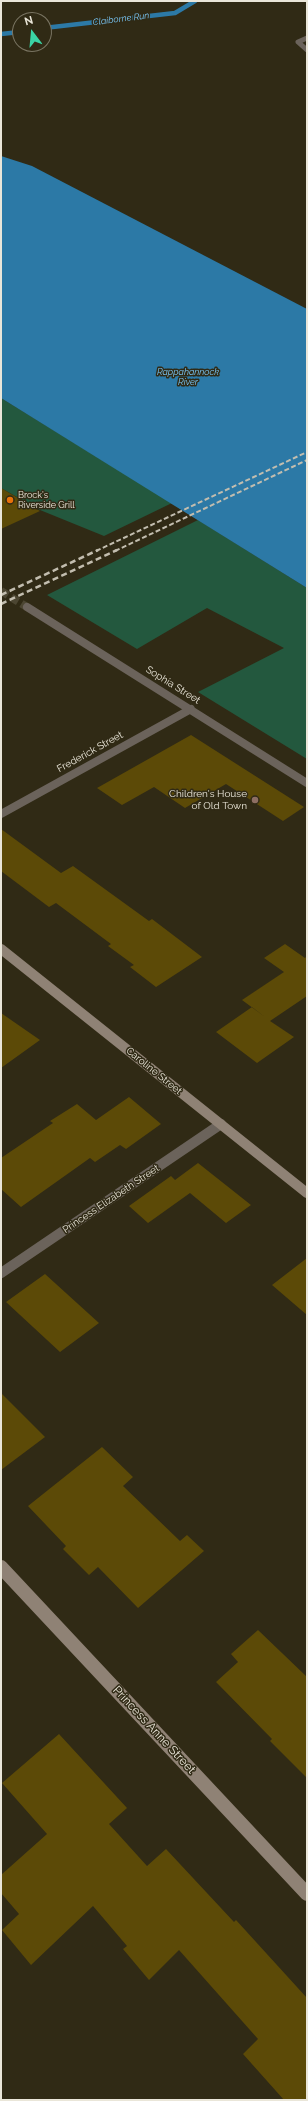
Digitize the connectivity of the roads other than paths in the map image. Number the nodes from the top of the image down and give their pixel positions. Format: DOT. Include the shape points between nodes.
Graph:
graph roads {
  1 [pos="307,38"];
  2 [pos="307,50"];
  3 [pos="27,607"];
  4 [pos="190,708"];
  5 [pos="307,783"];
  6 [pos="1,814"];
  7 [pos="1,949"];
  8 [pos="220,1124"];
  9 [pos="307,1193"];
  10 [pos="1,1273"];
  11 [pos="1,1567"];
  12 [pos="307,1894"];
  1 -- 2 [label="street" via="298,42"];
  3 -- 4 [label="street, Sophia Street"];
  4 -- 5 [label="street, Sophia Street"];
  4 -- 6 [label="street, Frederick Street"];
  7 -- 8 [label="street, Caroline Street"];
  8 -- 9 [label="street, Caroline Street"];
  8 -- 10 [label="street, Princess Elizabeth Street"];
  11 -- 12 [label="street, Princess Anne Street"];
}
